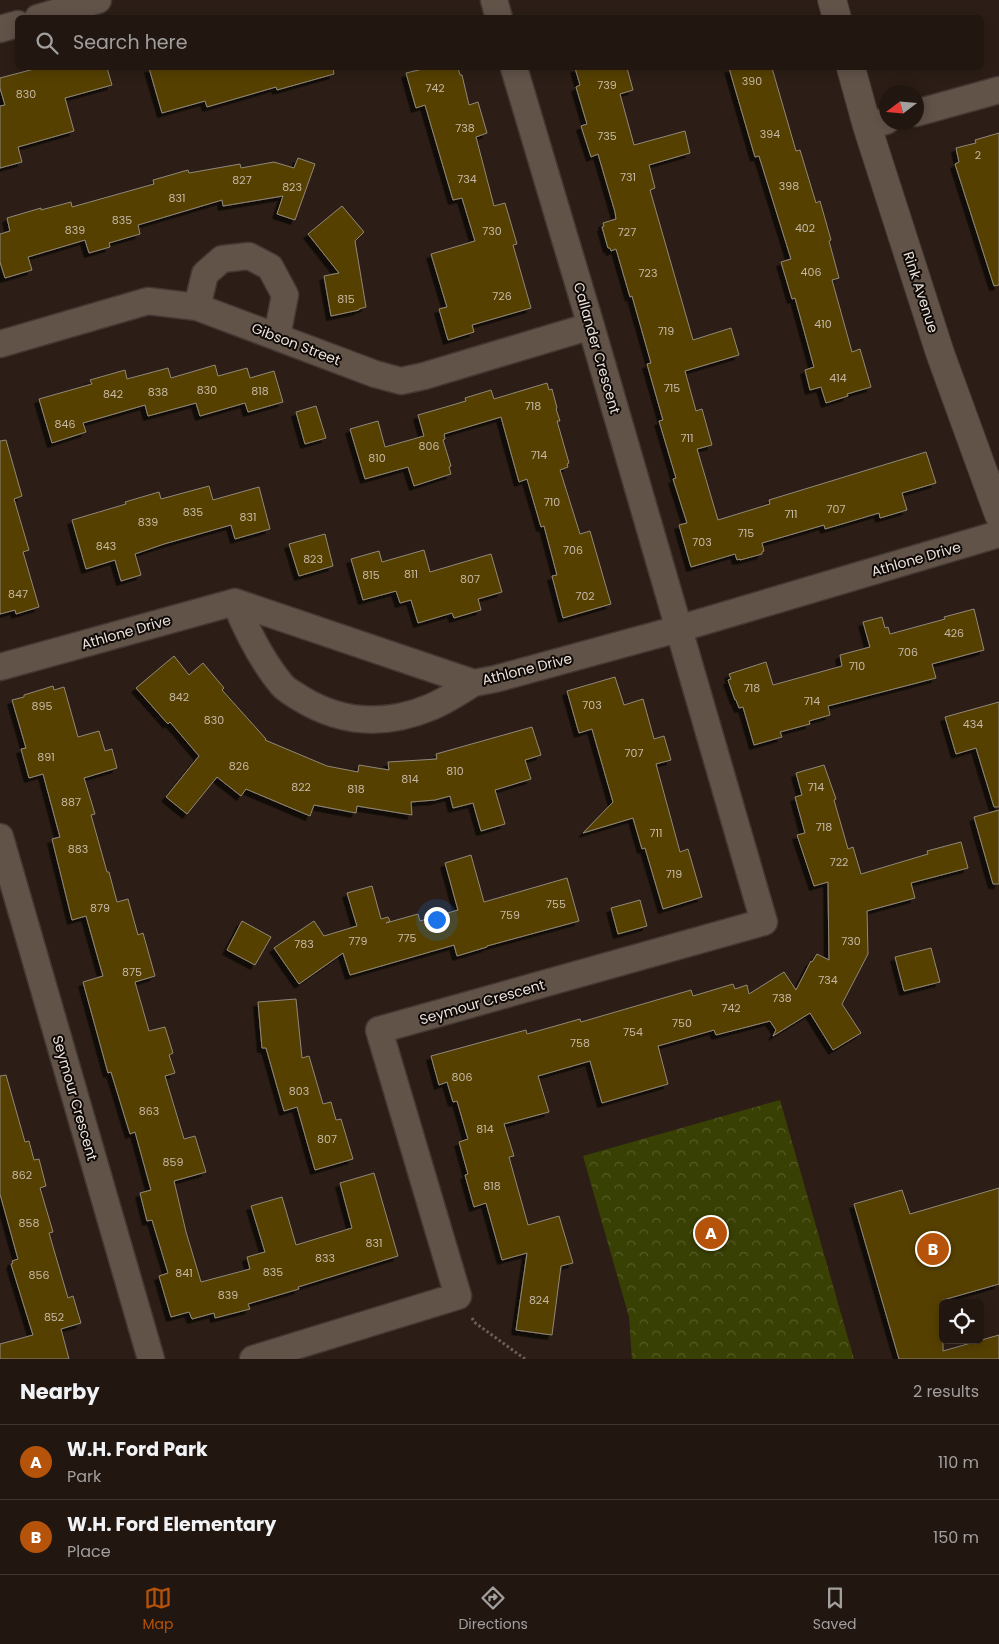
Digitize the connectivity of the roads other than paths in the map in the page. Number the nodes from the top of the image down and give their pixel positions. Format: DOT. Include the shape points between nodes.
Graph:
graph roads {
  1 [pos="98,0"];
  2 [pos="494,0"];
  3 [pos="832,0"];
  4 [pos="48,15"];
  5 [pos="498,15"];
  6 [pos="836,15"];
  7 [pos="15,25"];
  8 [pos="0,29"];
  9 [pos="515,70"];
  10 [pos="852,70"];
  11 [pos="999,90"];
  12 [pos="924,111"];
  13 [pos="877,124"];
  14 [pos="197,307"];
  15 [pos="591,326"];
  16 [pos="277,336"];
  17 [pos="0,344"];
  18 [pos="999,514"];
  19 [pos="999,534"];
  20 [pos="235,602"];
  21 [pos="678,629"];
  22 [pos="0,667"];
  23 [pos="474,683"];
  24 [pos="0,837"];
  25 [pos="151,1359"];
  26 [pos="253,1359"];
  1 -- 4 [label="street"];
  2 -- 5 [label="street"];
  3 -- 6 [label="street"];
  7 -- 8 [label="street"];
  9 -- 15 [label="street, Callander Crescent"];
  10 -- 13 [label="street, Rink Avenue"];
  11 -- 12 [label="street"];
  13 -- 18 [label="street, Rink Avenue" via="940,353"];
  14 -- 16 [label="street, Gibson Street"];
  14 -- 16 [label="street" via="205,274 222,259 249,256 270,267 285,295"];
  14 -- 17 [label="street, Gibson Street" via="148,300"];
  15 -- 16 [label="street, Gibson Street" via="402,381 375,374"];
  15 -- 21 [label="street, Callander Crescent"];
  19 -- 21 [label="street, Athlone Drive"];
  20 -- 22 [label="street, Athlone Drive"];
  20 -- 23 [label="street, Athlone Drive"];
  20 -- 23 [label="street" via="248,634 283,686 336,716 365,720 396,719 432,707"];
  21 -- 23 [label="street, Athlone Drive"];
  21 -- 26 [label="street, Seymour Crescent" via="764,922 379,1030 458,1296"];
  24 -- 25 [label="street, Seymour Crescent"];
}
